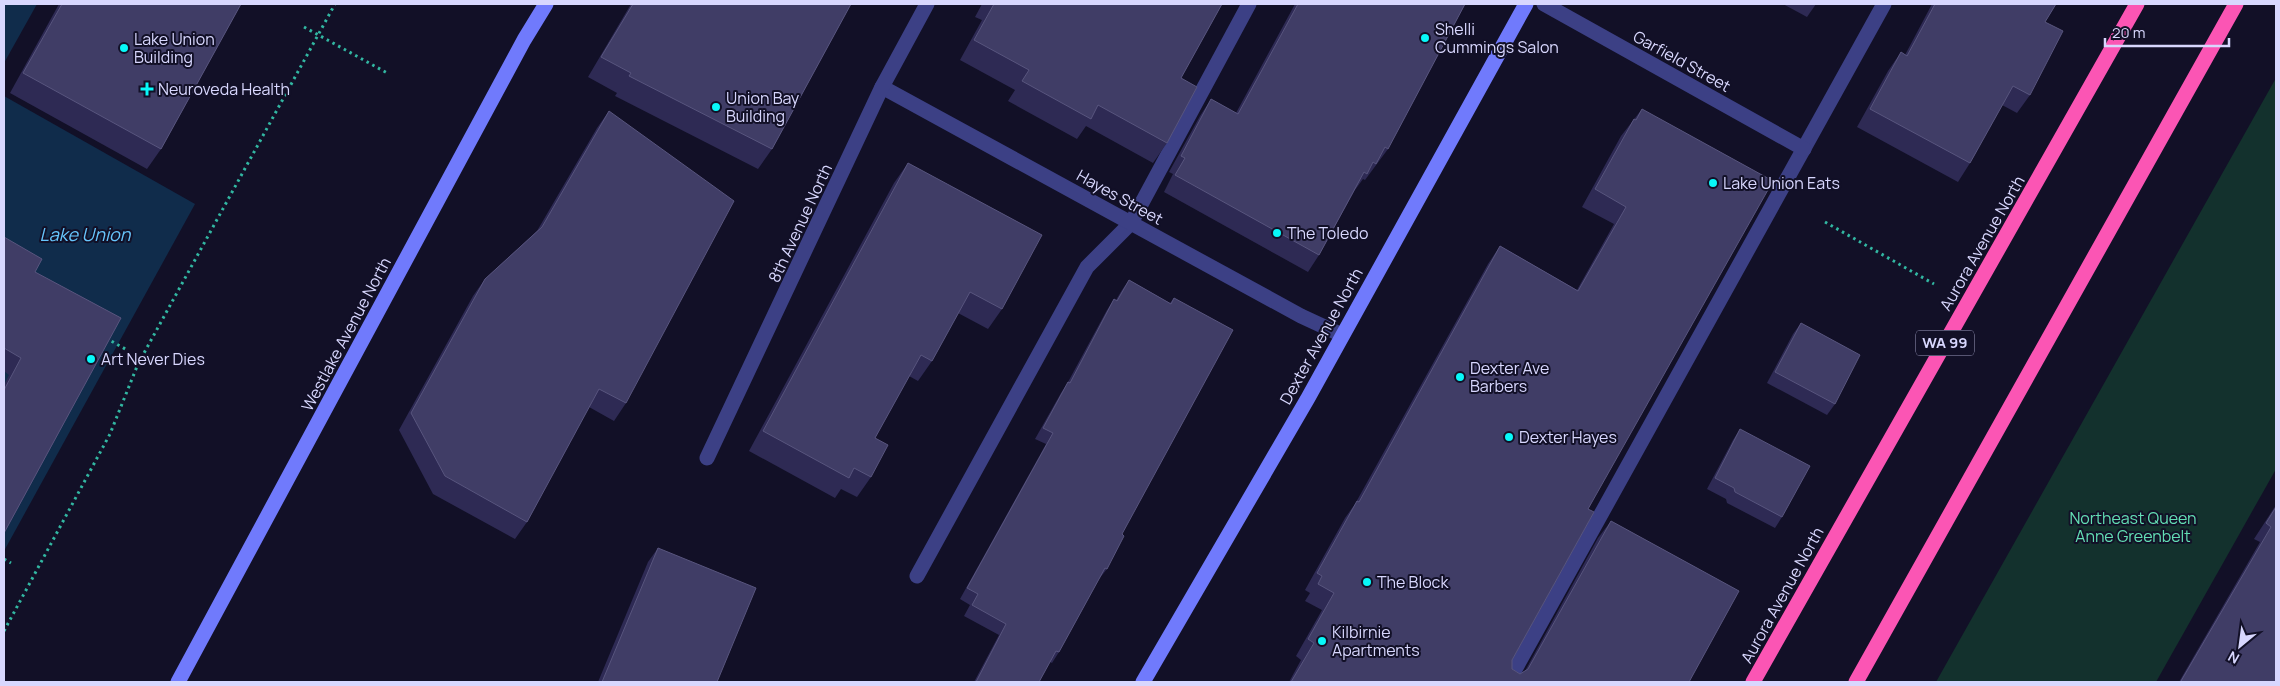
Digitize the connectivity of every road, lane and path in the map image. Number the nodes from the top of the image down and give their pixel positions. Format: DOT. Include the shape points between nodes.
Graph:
graph roads {
  1 [pos="335,4"];
  2 [pos="546,4"];
  3 [pos="926,4"];
  4 [pos="1249,4"];
  5 [pos="1526,4"];
  6 [pos="1544,4"];
  7 [pos="1884,4"];
  8 [pos="2137,4"];
  9 [pos="2236,4"];
  10 [pos="304,27"];
  11 [pos="318,35"];
  12 [pos="389,74"];
  13 [pos="882,87"];
  14 [pos="1804,148"];
  15 [pos="1824,222"];
  16 [pos="1131,223"];
  17 [pos="1934,284"];
  18 [pos="1342,335"];
  19 [pos="101,336"];
  20 [pos="127,350"];
  21 [pos="708,458"];
  22 [pos="4,559"];
  23 [pos="11,563"];
  24 [pos="917,576"];
  25 [pos="4,631"];
  26 [pos="178,682"];
  27 [pos="1143,682"];
  28 [pos="1508,682"];
  29 [pos="1753,682"];
  30 [pos="1856,682"];
  1 -- 11 [label="path"];
  2 -- 26 [label="main road, Westlake Avenue North"];
  3 -- 13 [label="street, 8th Avenue North"];
  4 -- 16 [label="street"];
  5 -- 18 [label="main road, Dexter Avenue North"];
  6 -- 14 [label="street, Garfield Street"];
  7 -- 14 [label="street"];
  8 -- 29 [label="highway, Aurora Avenue North / WA 99"];
  9 -- 30 [label="highway"];
  10 -- 11 [label="path"];
  11 -- 12 [label="path"];
  11 -- 25 [label="path" via="138,364 110,434"];
  13 -- 16 [label="street, Hayes Street"];
  13 -- 21 [label="street, 8th Avenue North"];
  14 -- 28 [label="street"];
  15 -- 17 [label="path"];
  16 -- 18 [label="street, Hayes Street"];
  16 -- 24 [label="street" via="1087,267"];
  18 -- 27 [label="main road, Dexter Avenue North"];
  19 -- 20 [label="path"];
  22 -- 23 [label="path"];
}
